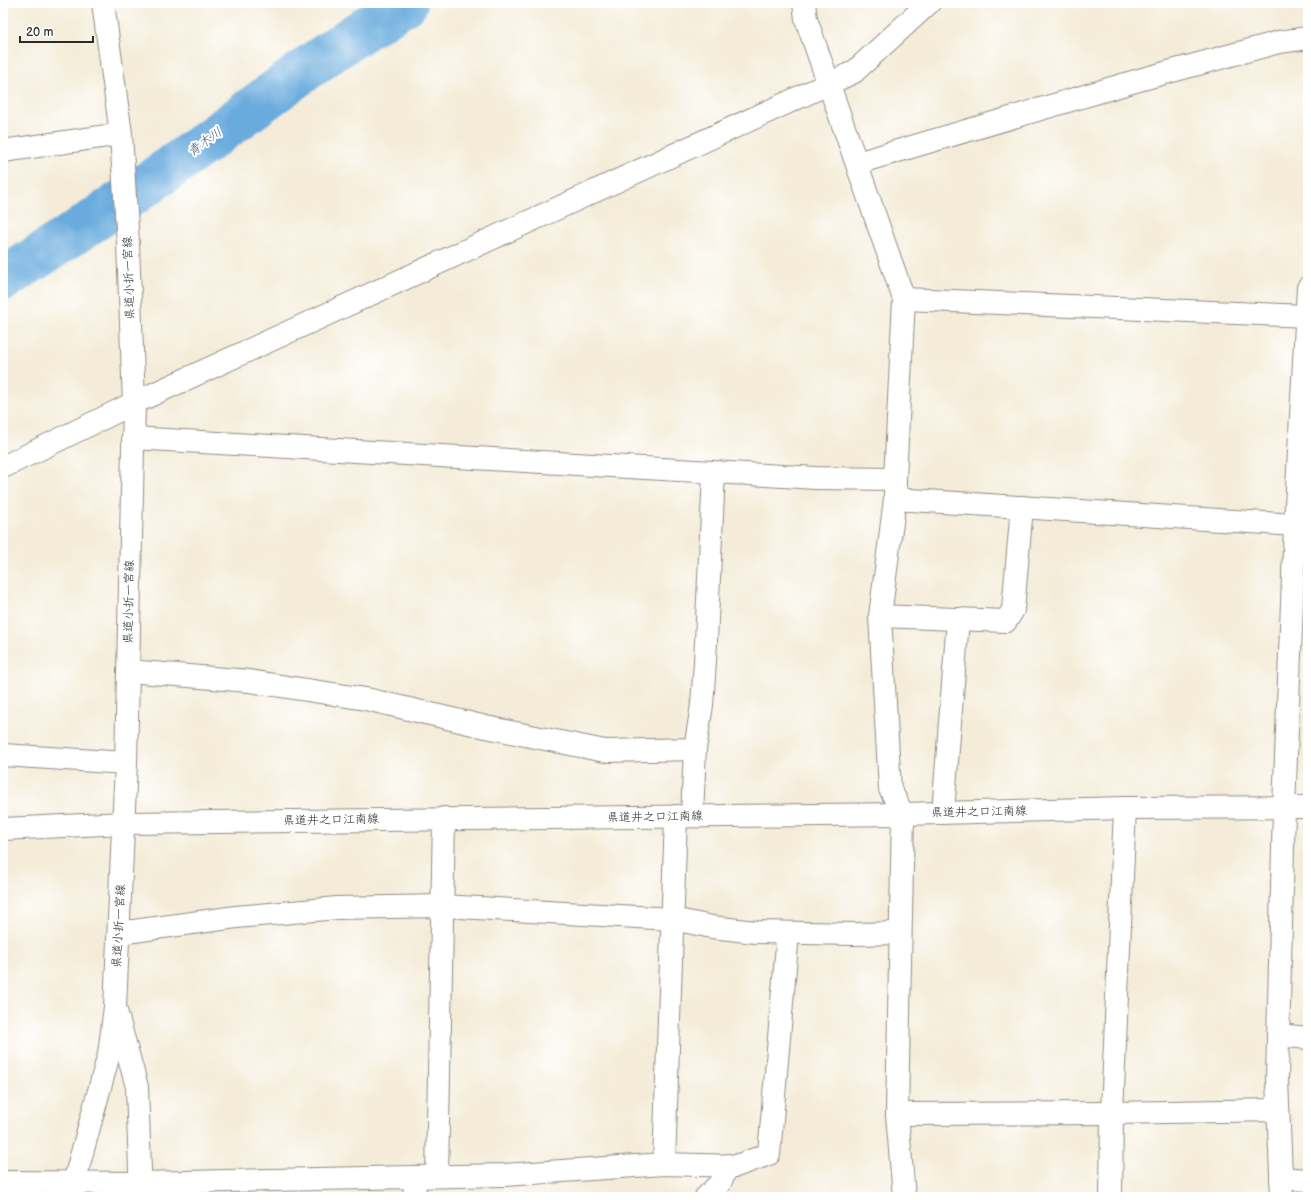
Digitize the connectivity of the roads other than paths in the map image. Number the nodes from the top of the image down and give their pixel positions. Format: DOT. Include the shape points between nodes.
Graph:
graph roads {
  1 [pos="103,3"];
  2 [pos="804,3"];
  3 [pos="929,3"];
  4 [pos="1308,38"];
  5 [pos="830,83"];
  6 [pos="121,134"];
  7 [pos="3,151"];
  8 [pos="858,163"];
  9 [pos="1308,288"];
  10 [pos="904,299"];
  11 [pos="1308,316"];
  12 [pos="134,403"];
  13 [pos="133,438"];
  14 [pos="3,466"];
  15 [pos="714,472"];
  16 [pos="895,489"];
  17 [pos="1022,507"];
  18 [pos="1300,511"];
  19 [pos="880,616"];
  20 [pos="958,619"];
  21 [pos="128,671"];
  22 [pos="695,749"];
  23 [pos="3,755"];
  24 [pos="126,763"];
  25 [pos="1308,807"];
  26 [pos="1125,808"];
  27 [pos="1284,808"];
  28 [pos="944,813"];
  29 [pos="903,814"];
  30 [pos="684,816"];
  31 [pos="444,818"];
  32 [pos="124,823"];
  33 [pos="3,829"];
  34 [pos="442,906"];
  35 [pos="673,919"];
  36 [pos="788,933"];
  37 [pos="900,933"];
  38 [pos="119,934"];
  39 [pos="116,1007"];
  40 [pos="1278,1035"];
  41 [pos="1308,1038"];
  42 [pos="1278,1110"];
  43 [pos="1112,1113"];
  44 [pos="897,1114"];
  45 [pos="664,1164"];
  46 [pos="728,1166"];
  47 [pos="438,1176"];
  48 [pos="1308,1180"];
  49 [pos="3,1182"];
  50 [pos="414,1187"];
  51 [pos="1281,1187"];
  52 [pos="72,1190"];
  53 [pos="141,1190"];
  54 [pos="706,1197"];
  55 [pos="904,1197"];
  56 [pos="1111,1197"];
  1 -- 6 [label="street, 県道小折一宮線"];
  2 -- 5 [label="street" via="806,19"];
  3 -- 5 [label="street" via="854,72"];
  4 -- 8 [label="street" via="1279,42 1139,80"];
  5 -- 8 [label="street"];
  5 -- 12 [label="street"];
  6 -- 7 [label="street"];
  6 -- 12 [label="street, 県道小折一宮線"];
  8 -- 10 [label="street"];
  9 -- 11 [label="street"];
  10 -- 11 [label="street"];
  10 -- 16 [label="street"];
  11 -- 18 [label="street"];
  12 -- 13 [label="street, 県道小折一宮線"];
  12 -- 14 [label="street"];
  13 -- 15 [label="street"];
  13 -- 21 [label="street, 県道小折一宮線"];
  15 -- 16 [label="street" via="816,478"];
  15 -- 22 [label="street" via="702,705"];
  16 -- 17 [label="street"];
  16 -- 19 [label="street"];
  17 -- 18 [label="street"];
  17 -- 20 [label="street" via="1014,610 1006,621"];
  18 -- 27 [label="street"];
  19 -- 20 [label="street"];
  19 -- 29 [label="street" via="890,789"];
  20 -- 28 [label="street"];
  21 -- 22 [label="street" via="249,681 366,699 605,751"];
  21 -- 24 [label="street, 県道小折一宮線"];
  22 -- 30 [label="street"];
  23 -- 24 [label="street"];
  24 -- 32 [label="street, 県道小折一宮線"];
  25 -- 27 [label="street, 県道井之口江南線"];
  26 -- 27 [label="street, 県道井之口江南線"];
  26 -- 28 [label="street, 県道井之口江南線"];
  26 -- 43 [label="street"];
  27 -- 40 [label="street"];
  28 -- 29 [label="street, 県道井之口江南線"];
  29 -- 30 [label="street, 県道井之口江南線"];
  29 -- 37 [label="street"];
  30 -- 31 [label="street, 県道井之口江南線"];
  30 -- 35 [label="street"];
  31 -- 32 [label="street, 県道井之口江南線"];
  31 -- 34 [label="street"];
  32 -- 33 [label="street, 県道井之口江南線"];
  32 -- 38 [label="street, 県道小折一宮線"];
  34 -- 35 [label="street"];
  34 -- 38 [label="street" via="337,908 236,918"];
  34 -- 47 [label="street"];
  35 -- 36 [label="street" via="712,928"];
  35 -- 45 [label="street"];
  36 -- 37 [label="street"];
  36 -- 46 [label="street" via="769,1154 736,1166"];
  37 -- 44 [label="street"];
  38 -- 39 [label="street, 県道小折一宮線"];
  39 -- 52 [label="street, 県道小折一宮線" via="110,1054"];
  39 -- 53 [label="street" via="137,1088"];
  40 -- 41 [label="street"];
  40 -- 42 [label="street"];
  42 -- 43 [label="street"];
  42 -- 51 [label="street"];
  43 -- 44 [label="street"];
  43 -- 56 [label="street"];
  44 -- 55 [label="street"];
  45 -- 46 [label="street"];
  45 -- 47 [label="street" via="504,1175"];
  46 -- 54 [label="street" via="720,1183"];
  47 -- 50 [label="street"];
  48 -- 51 [label="street"];
  49 -- 52 [label="street"];
  50 -- 53 [label="street"];
  52 -- 53 [label="street"];
}
